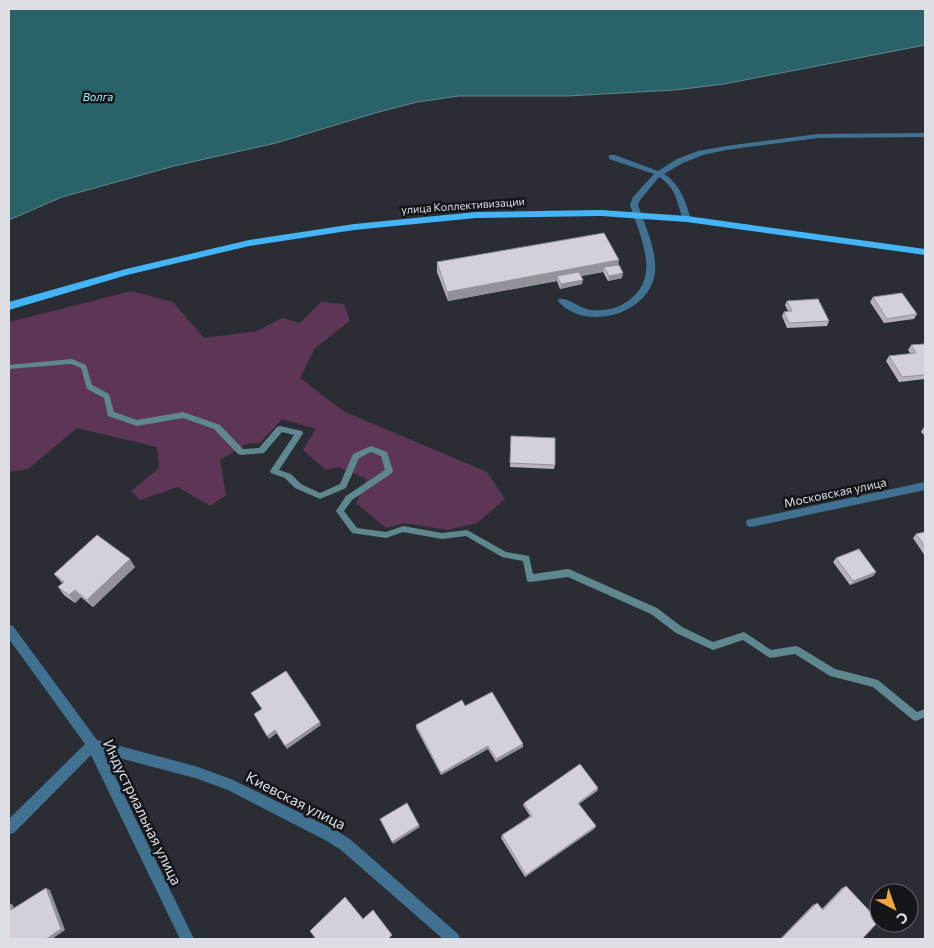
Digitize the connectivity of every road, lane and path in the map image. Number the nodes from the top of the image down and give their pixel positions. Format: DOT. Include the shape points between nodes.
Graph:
graph roads {
  1 [pos="925,135"];
  2 [pos="612,157"];
  3 [pos="658,174"];
  4 [pos="637,215"];
  5 [pos="687,219"];
  6 [pos="924,254"];
  7 [pos="562,302"];
  8 [pos="9,306"];
  9 [pos="925,486"];
  10 [pos="751,523"];
  11 [pos="9,630"];
  12 [pos="93,745"];
  13 [pos="9,828"];
  14 [pos="187,939"];
  15 [pos="453,939"];
  1 -- 3 [label="street" via="826,135 726,148 680,161"];
  2 -- 3 [label="street"];
  3 -- 4 [label="street" via="636,199"];
  3 -- 5 [label="street" via="678,192"];
  4 -- 5 [label="main road, улица Коллективизации"];
  4 -- 7 [label="street" via="651,262 649,284 644,292 636,301 612,313 588,313"];
  4 -- 8 [label="main road, улица Коллективизации" via="562,212 476,215 308,234 190,256"];
  5 -- 6 [label="main road, улица Коллективизации"];
  9 -- 10 [label="street, Московская улица"];
  11 -- 12 [label="street, Индустриальная улица"];
  12 -- 13 [label="street"];
  12 -- 14 [label="street, Индустриальная улица"];
  12 -- 15 [label="street, Киевская улица" via="231,785 332,836"];
}
